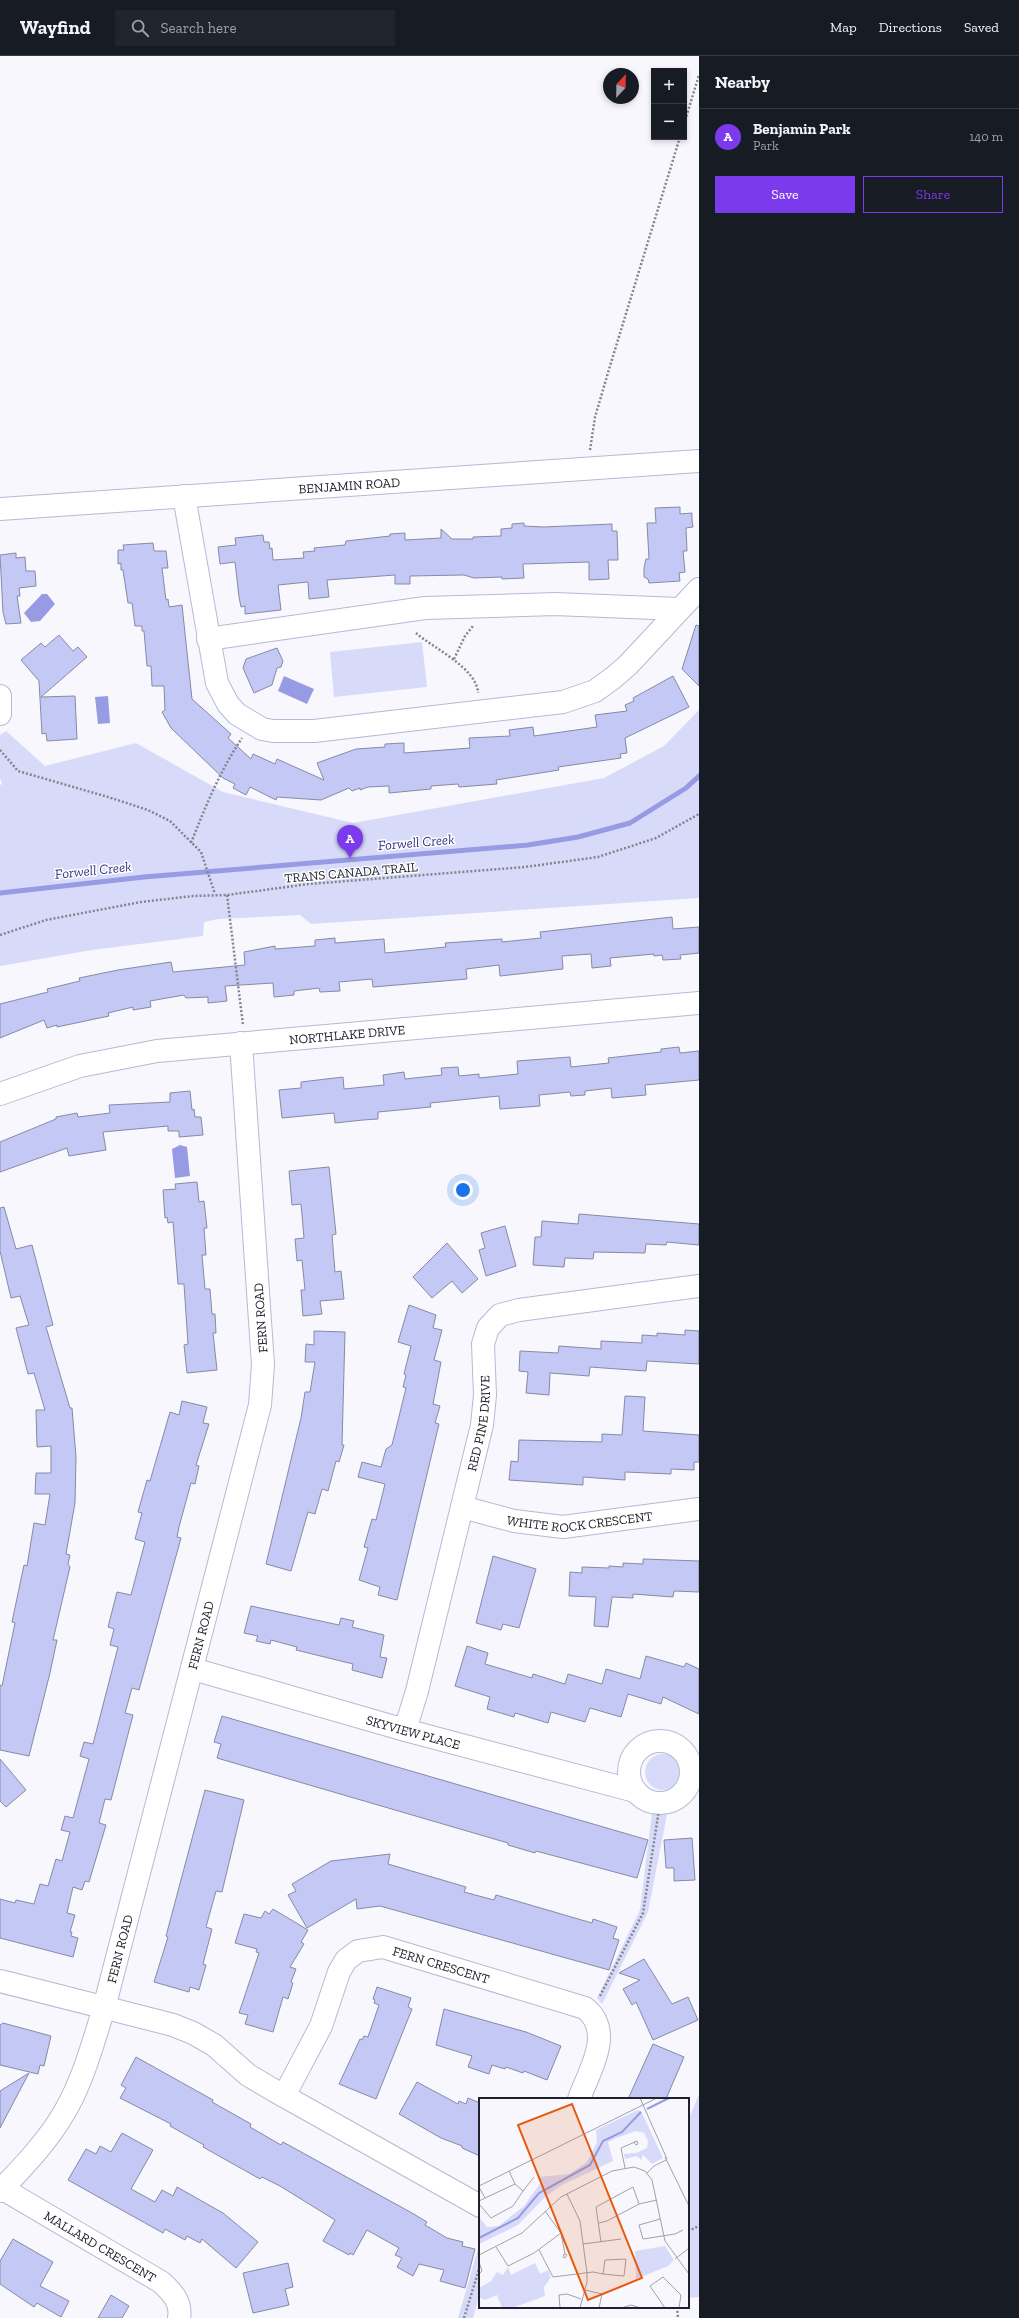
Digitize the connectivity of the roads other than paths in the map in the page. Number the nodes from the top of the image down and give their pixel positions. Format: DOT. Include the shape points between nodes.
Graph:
graph roads {
  1 [pos="699,461"];
  2 [pos="184,496"];
  3 [pos="0,509"];
  4 [pos="699,589"];
  5 [pos="679,609"];
  6 [pos="208,639"];
  7 [pos="0,696"];
  8 [pos="0,714"];
  9 [pos="699,1003"];
  10 [pos="243,1043"];
  11 [pos="0,1094"];
  12 [pos="699,1286"];
  13 [pos="462,1507"];
  14 [pos="699,1509"];
  15 [pos="193,1669"];
  16 [pos="405,1730"];
  17 [pos="635,1791"];
  18 [pos="0,1981"];
  19 [pos="104,2008"];
  20 [pos="284,2096"];
  21 [pos="579,2098"];
  22 [pos="1,2190"];
  23 [pos="479,2205"];
  24 [pos="179,2318"];
  1 -- 2 [label="street, BENJAMIN ROAD"];
  2 -- 3 [label="street, BENJAMIN ROAD"];
  2 -- 6 [label="street"];
  4 -- 5 [label="street"];
  5 -- 6 [label="street" via="556,604 425,608"];
  5 -- 6 [label="street" via="628,665 594,691 577,698 552,704 294,732 273,732 251,724 237,714 222,694 215,677"];
  7 -- 8 [label="street"];
  9 -- 10 [label="street, NORTHLAKE DRIVE"];
  10 -- 11 [label="street, NORTHLAKE DRIVE" via="157,1051 86,1065 61,1071"];
  10 -- 15 [label="street, FERN ROAD" via="263,1365 260,1405"];
  12 -- 13 [label="street, RED PINE DRIVE" via="500,1314 488,1328 483,1344 485,1395 482,1425"];
  13 -- 14 [label="street, WHITE ROCK CRESCENT" via="514,1521 563,1527"];
  13 -- 16 [label="street, RED PINE DRIVE"];
  15 -- 16 [label="street, SKYVIEW PLACE"];
  15 -- 19 [label="street, FERN ROAD"];
  16 -- 17 [label="street, SKYVIEW PLACE"];
  17 -- 17 [label="street, SKYVIEW PLACE" via="643,1798 660,1803 680,1796 690,1779 690,1765 686,1755 666,1742 655,1741 638,1750 629,1769"];
  18 -- 19 [label="street"];
  19 -- 20 [label="street" via="173,2025 193,2033 214,2045 248,2075"];
  19 -- 22 [label="street, FERN ROAD" via="84,2069 64,2113 40,2148"];
  20 -- 21 [label="street, FERN CRESCENT" via="321,2026 339,1972 346,1960 358,1952 383,1947 585,2008 594,2015 599,2027 600,2044"];
  20 -- 23 [label="street"];
  22 -- 24 [label="street, MALLARD CRESCENT" via="161,2282 174,2294 180,2310"];
}
